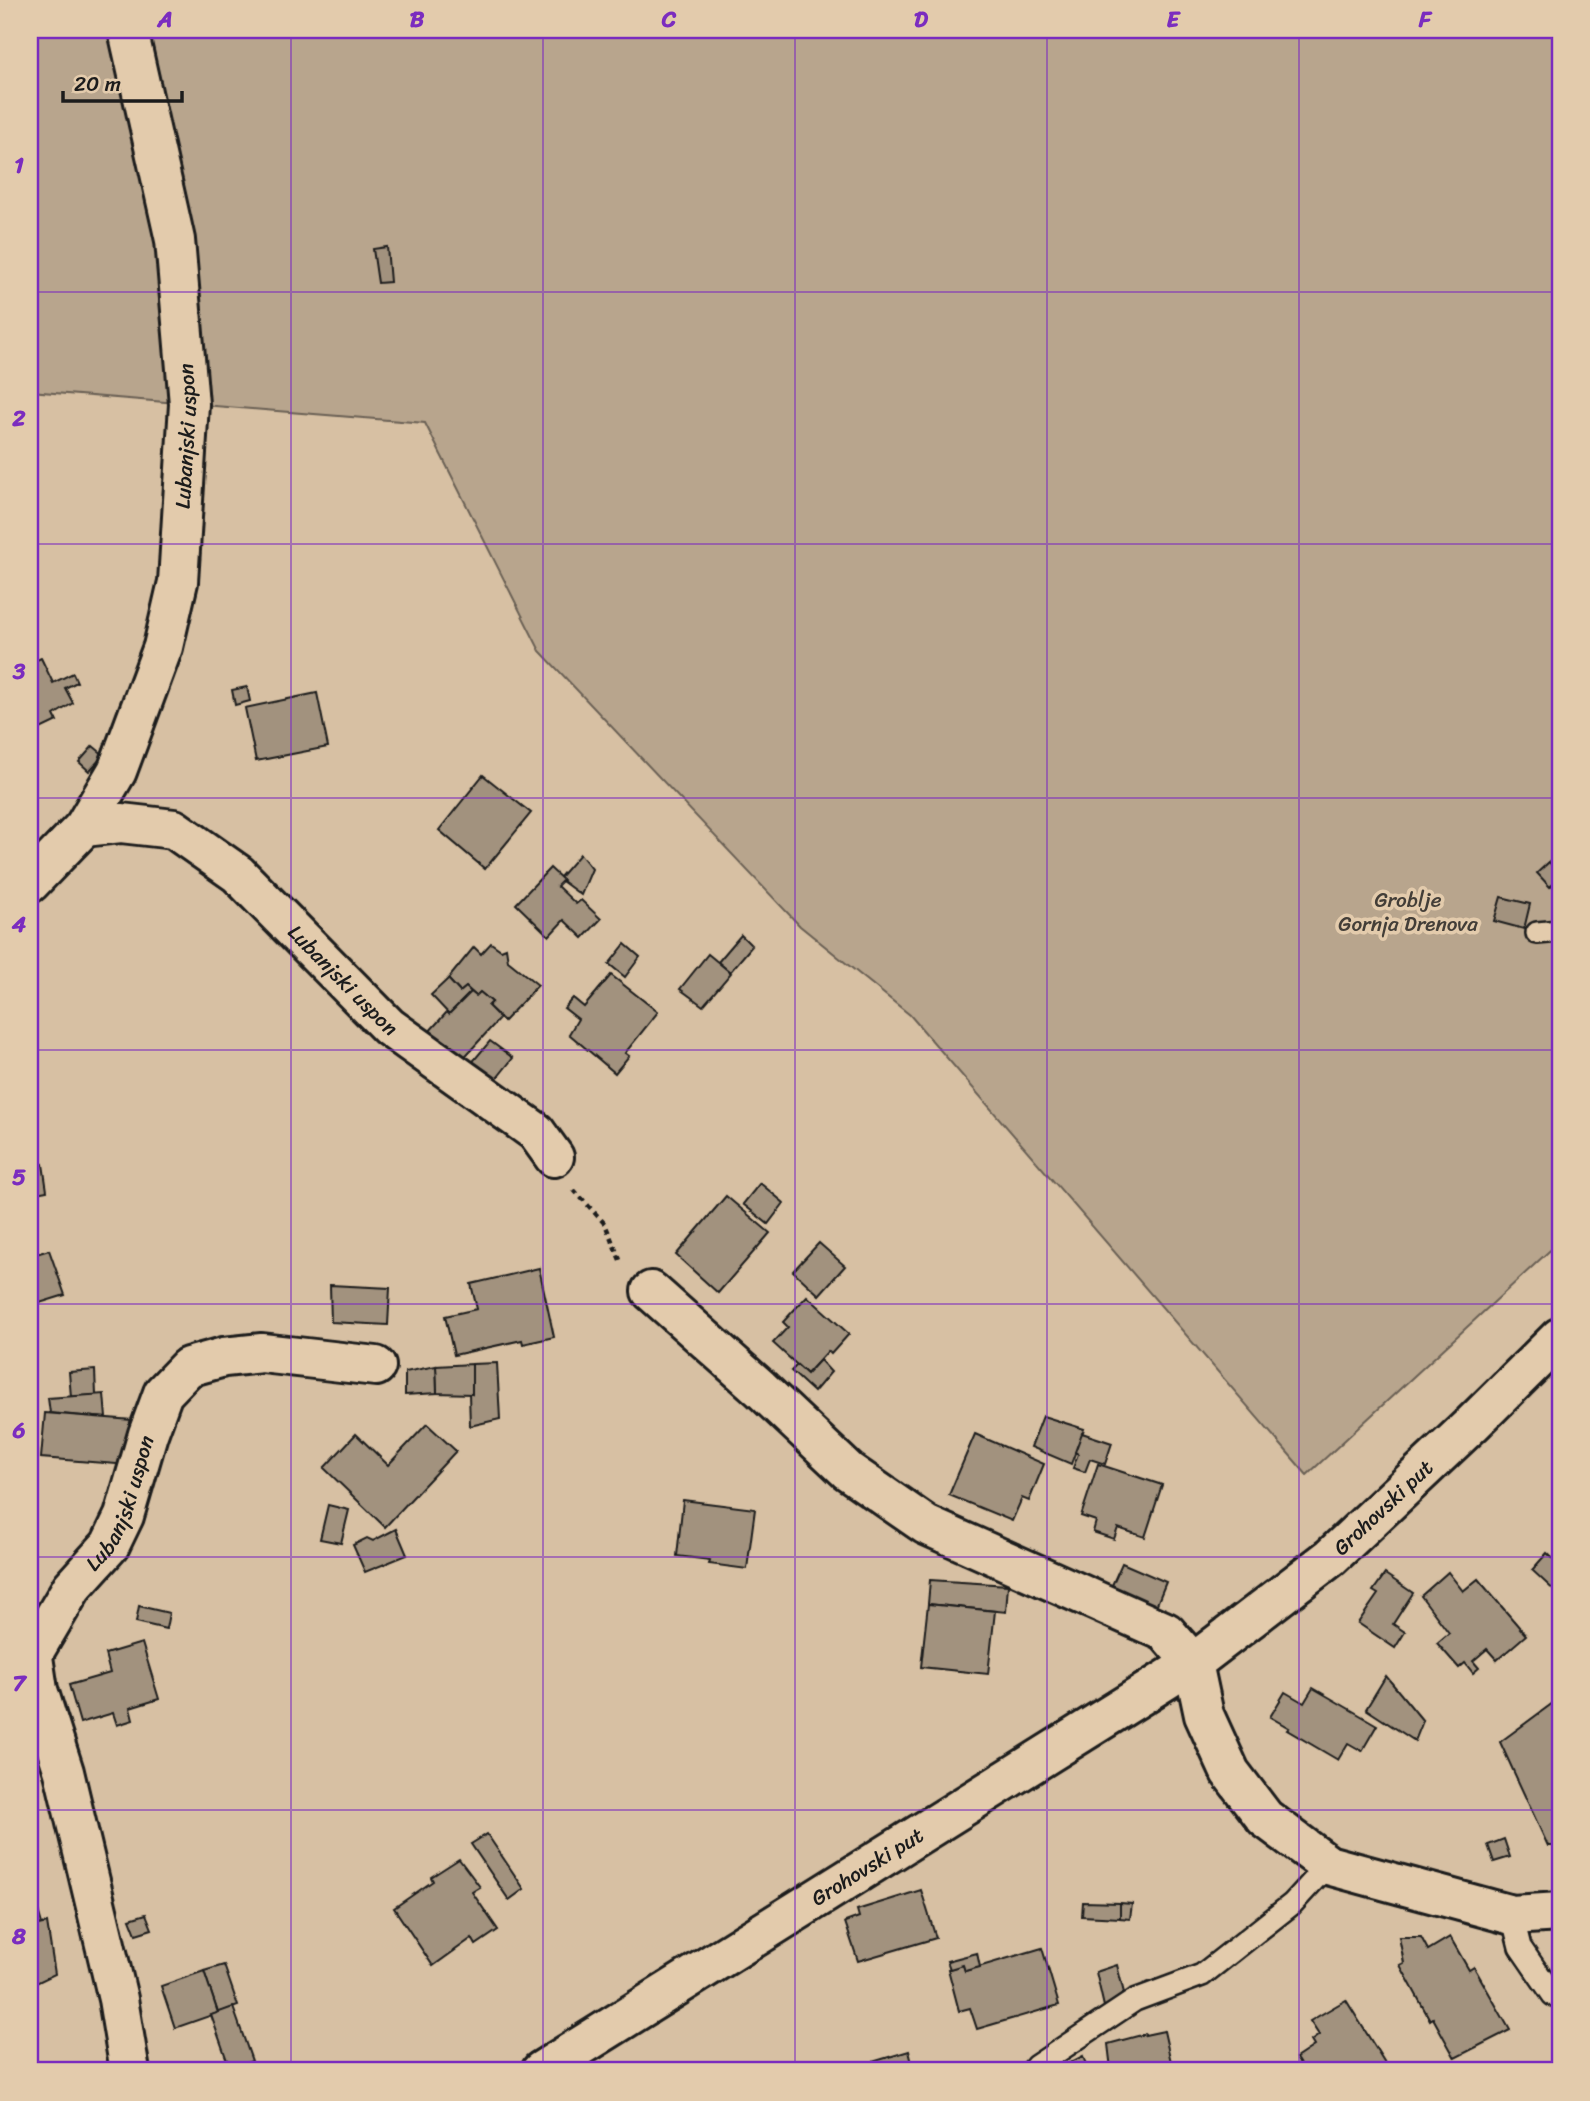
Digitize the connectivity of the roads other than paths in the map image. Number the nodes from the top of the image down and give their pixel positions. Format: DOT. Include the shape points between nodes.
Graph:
graph roads {
  1 [pos="128,30"];
  2 [pos="84,827"];
  3 [pos="30,883"];
  4 [pos="1560,931"];
  5 [pos="1537,933"];
  6 [pos="554,1157"];
  7 [pos="651,1291"];
  8 [pos="1560,1337"];
  9 [pos="376,1366"];
  10 [pos="31,1646"];
  11 [pos="1193,1663"];
  12 [pos="30,1758"];
  13 [pos="64,1772"];
  14 [pos="1328,1865"];
  15 [pos="1560,1912"];
  16 [pos="1512,1915"];
  17 [pos="1553,1995"];
  18 [pos="130,2071"];
  19 [pos="541,2071"];
  20 [pos="1032,2071"];
  1 -- 2 [label="street, Lubanjski uspon" via="175,240 187,431 178,582 163,647 117,771"];
  2 -- 3 [label="street, Lubanjski uspon"];
  2 -- 6 [label="street, Lubanjski uspon" via="121,823 174,829 238,874 389,1027 536,1132"];
  4 -- 5 [label="lane"];
  7 -- 11 [label="street" via="849,1471 926,1525 1166,1632"];
  8 -- 11 [label="street, Grohovski put" via="1331,1557"];
  9 -- 10 [label="street, Lubanjski uspon" via="262,1353 188,1367 163,1393 124,1516 110,1545 72,1587"];
  10 -- 13 [label="street, Lubanjski uspon" via="38,1690"];
  11 -- 14 [label="street" via="1204,1715 1230,1772 1265,1818"];
  11 -- 19 [label="street, Grohovski put"];
  12 -- 13 [label="street"];
  13 -- 18 [label="street, Lubanjski uspon" via="118,1999"];
  14 -- 16 [label="street"];
  14 -- 20 [label="lane" via="1292,1904 1202,1975 1135,2000"];
  15 -- 16 [label="street"];
  16 -- 17 [label="lane" via="1520,1947"];
}
